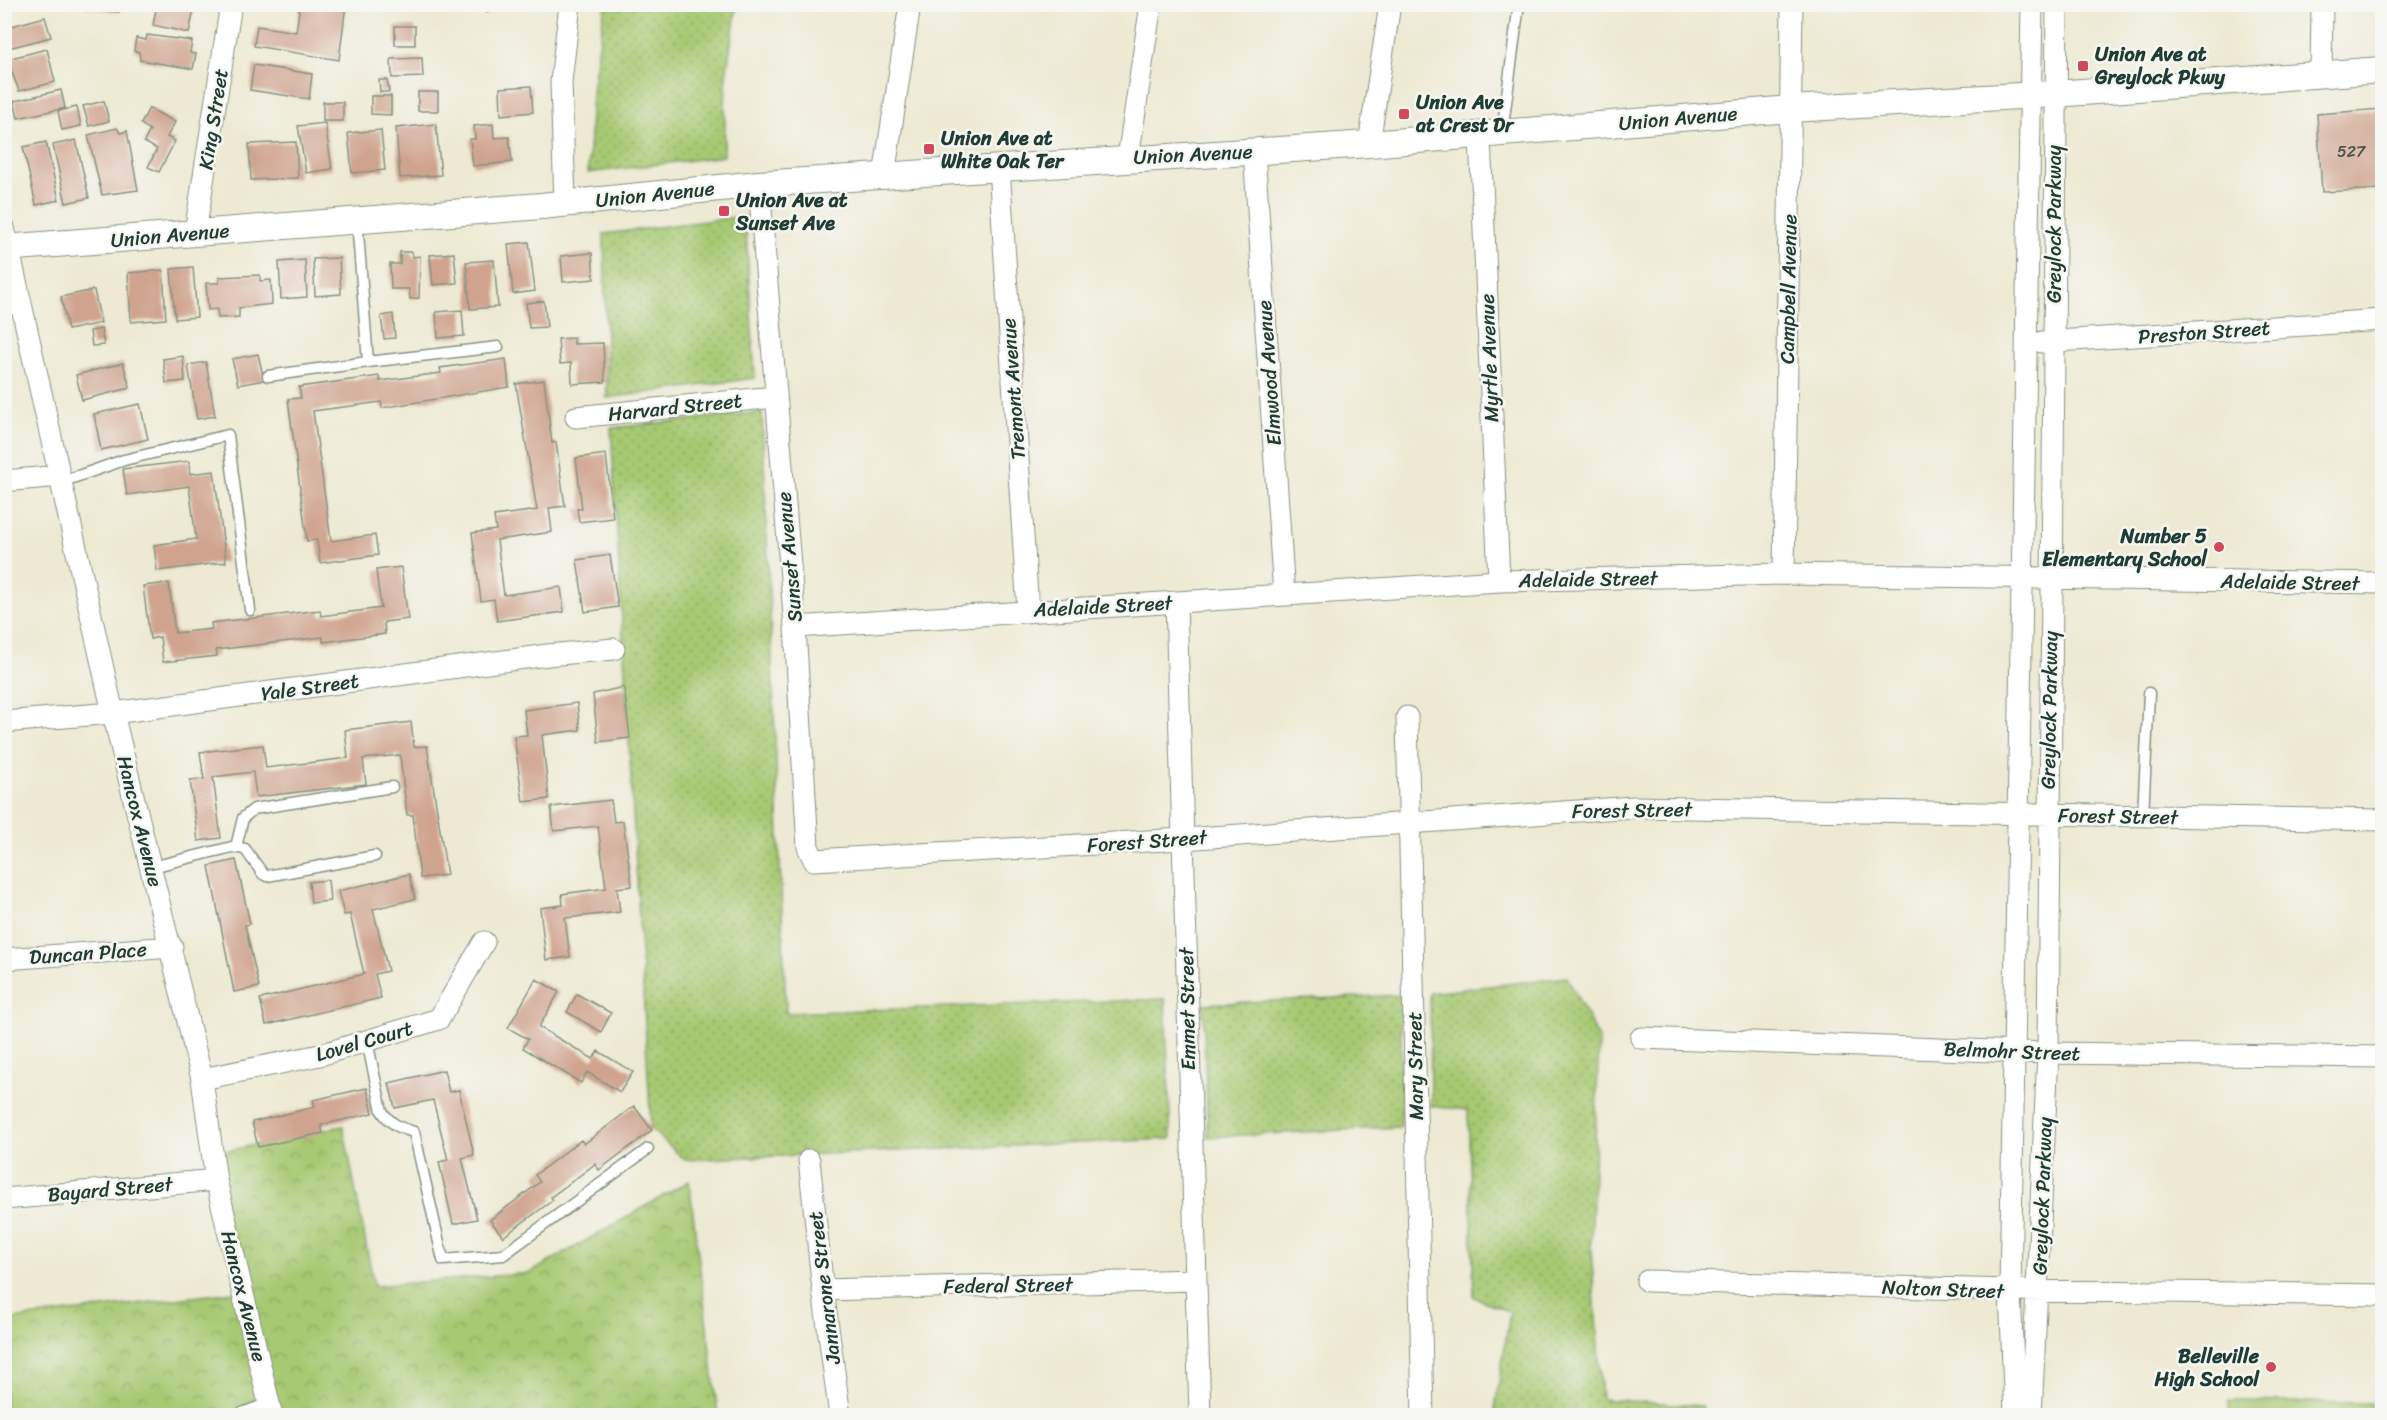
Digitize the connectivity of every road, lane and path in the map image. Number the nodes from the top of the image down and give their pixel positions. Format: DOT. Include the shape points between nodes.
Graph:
graph roads {
  1 [pos="231,4"];
  2 [pos="570,4"];
  3 [pos="910,4"];
  4 [pos="1151,4"];
  5 [pos="1390,4"];
  6 [pos="1520,4"];
  7 [pos="1792,4"];
  8 [pos="2032,4"];
  9 [pos="2057,4"];
  10 [pos="2322,4"];
  11 [pos="2382,70"];
  12 [pos="2321,75"];
  13 [pos="2043,95"];
  14 [pos="1790,109"];
  15 [pos="1491,134"];
  16 [pos="1369,144"];
  17 [pos="1254,151"];
  18 [pos="1128,158"];
  19 [pos="999,167"];
  20 [pos="884,176"];
  21 [pos="759,184"];
  22 [pos="565,203"];
  23 [pos="357,220"];
  24 [pos="195,233"];
  25 [pos="6,241"];
  26 [pos="2382,320"];
  27 [pos="2054,342"];
  28 [pos="2026,343"];
  29 [pos="498,347"];
  30 [pos="368,362"];
  31 [pos="268,376"];
  32 [pos="775,397"];
  33 [pos="576,417"];
  34 [pos="60,479"];
  35 [pos="4,481"];
  36 [pos="1784,574"];
  37 [pos="2022,579"];
  38 [pos="2050,580"];
  39 [pos="1499,581"];
  40 [pos="2382,584"];
  41 [pos="1284,595"];
  42 [pos="1176,602"];
  43 [pos="250,610"];
  44 [pos="1028,611"];
  45 [pos="795,627"];
  46 [pos="614,649"];
  47 [pos="2149,693"];
  48 [pos="113,713"];
  49 [pos="1407,717"];
  50 [pos="4,722"];
  51 [pos="392,787"];
  52 [pos="2018,814"];
  53 [pos="2048,814"];
  54 [pos="2143,816"];
  55 [pos="2382,820"];
  56 [pos="1409,822"];
  57 [pos="1183,838"];
  58 [pos="236,847"];
  59 [pos="375,856"];
  60 [pos="883,857"];
  61 [pos="152,867"];
  62 [pos="484,942"];
  63 [pos="172,947"];
  64 [pos="4,959"];
  65 [pos="1641,1038"];
  66 [pos="367,1041"];
  67 [pos="2014,1051"];
  68 [pos="2048,1053"];
  69 [pos="2382,1057"];
  70 [pos="202,1079"];
  71 [pos="648,1149"];
  72 [pos="809,1160"];
  73 [pos="216,1180"];
  74 [pos="4,1199"];
  75 [pos="1194,1280"];
  76 [pos="1647,1281"];
  77 [pos="823,1290"];
  78 [pos="2010,1290"];
  79 [pos="2038,1291"];
  80 [pos="2382,1294"];
  81 [pos="271,1409"];
  82 [pos="234,1416"];
  83 [pos="840,1416"];
  84 [pos="1200,1416"];
  85 [pos="1423,1416"];
  86 [pos="2015,1416"];
  87 [pos="2031,1416"];
  1 -- 24 [label="street, King Street"];
  2 -- 22 [label="street" via="561,94"];
  3 -- 20 [label="street"];
  4 -- 18 [label="street"];
  5 -- 16 [label="street"];
  6 -- 15 [label="lane"];
  7 -- 14 [label="street, Campbell Avenue"];
  8 -- 13 [label="street, Greylock Parkway"];
  9 -- 13 [label="street, Greylock Parkway"];
  10 -- 12 [label="street"];
  11 -- 12 [label="street, Union Avenue"];
  12 -- 13 [label="street, Union Avenue"];
  13 -- 14 [label="street, Union Avenue"];
  13 -- 27 [label="street, Greylock Parkway"];
  13 -- 28 [label="street, Greylock Parkway"];
  14 -- 15 [label="street, Union Avenue"];
  14 -- 36 [label="street, Campbell Avenue"];
  15 -- 16 [label="street, Union Avenue"];
  15 -- 39 [label="street, Myrtle Avenue"];
  16 -- 17 [label="street, Union Avenue"];
  17 -- 18 [label="street, Union Avenue"];
  17 -- 41 [label="street, Elmwood Avenue"];
  18 -- 19 [label="street, Union Avenue"];
  19 -- 20 [label="street, Union Avenue"];
  19 -- 44 [label="street, Tremont Avenue"];
  20 -- 21 [label="street, Union Avenue"];
  21 -- 22 [label="street, Union Avenue"];
  21 -- 32 [label="street, Sunset Avenue"];
  22 -- 23 [label="street, Union Avenue"];
  23 -- 24 [label="street, Union Avenue"];
  23 -- 30 [label="lane"];
  24 -- 25 [label="street, Union Avenue"];
  25 -- 34 [label="street, Hancox Avenue"];
  26 -- 27 [label="street, Preston Street"];
  27 -- 28 [label="street, Preston Street"];
  27 -- 38 [label="street, Greylock Parkway"];
  28 -- 37 [label="street, Greylock Parkway"];
  29 -- 30 [label="lane"];
  30 -- 31 [label="lane"];
  32 -- 33 [label="street, Harvard Street"];
  32 -- 45 [label="street, Sunset Avenue"];
  34 -- 35 [label="street"];
  34 -- 43 [label="lane" via="228,435"];
  34 -- 48 [label="street, Hancox Avenue"];
  36 -- 37 [label="street, Adelaide Street"];
  36 -- 39 [label="street, Adelaide Street"];
  37 -- 38 [label="street, Adelaide Street"];
  37 -- 52 [label="street, Greylock Parkway"];
  38 -- 40 [label="street, Adelaide Street"];
  38 -- 53 [label="street, Greylock Parkway"];
  39 -- 41 [label="street, Adelaide Street"];
  41 -- 42 [label="street, Adelaide Street"];
  42 -- 44 [label="street, Adelaide Street"];
  42 -- 57 [label="street, Emmet Street"];
  44 -- 45 [label="street, Adelaide Street"];
  45 -- 60 [label="street, Sunset Avenue" via="808,847 814,860"];
  46 -- 48 [label="street, Yale Street"];
  47 -- 54 [label="lane"];
  48 -- 50 [label="street, Yale Street"];
  48 -- 61 [label="street, Hancox Avenue"];
  49 -- 56 [label="street, Mary Street"];
  51 -- 58 [label="lane" via="254,809 243,818"];
  52 -- 53 [label="street, Forest Street"];
  52 -- 56 [label="street, Forest Street" via="1634,807"];
  52 -- 67 [label="street, Greylock Parkway"];
  53 -- 54 [label="street, Forest Street"];
  53 -- 68 [label="street, Greylock Parkway"];
  54 -- 55 [label="street, Forest Street"];
  56 -- 57 [label="street, Forest Street"];
  56 -- 85 [label="street, Mary Street"];
  57 -- 60 [label="street, Forest Street"];
  57 -- 75 [label="street, Emmet Street"];
  58 -- 59 [label="lane" via="245,849 267,876"];
  58 -- 61 [label="lane"];
  61 -- 63 [label="street, Hancox Avenue"];
  62 -- 66 [label="street, Lovel Court" via="439,1019"];
  63 -- 64 [label="street, Duncan Place"];
  63 -- 70 [label="street, Hancox Avenue"];
  65 -- 67 [label="street, Belmohr Street"];
  66 -- 70 [label="street, Lovel Court" via="320,1055"];
  66 -- 71 [label="lane" via="382,1111 400,1128 414,1132 443,1260 503,1255"];
  67 -- 68 [label="street, Belmohr Street"];
  67 -- 78 [label="street, Greylock Parkway"];
  68 -- 69 [label="street, Belmohr Street"];
  68 -- 79 [label="street, Greylock Parkway"];
  70 -- 73 [label="street, Hancox Avenue"];
  72 -- 77 [label="street, Jannarone Street"];
  73 -- 74 [label="street, Bayard Street"];
  73 -- 81 [label="street, Hancox Avenue"];
  75 -- 77 [label="street, Federal Street"];
  75 -- 84 [label="street, Emmet Street"];
  76 -- 78 [label="street, Nolton Street"];
  77 -- 83 [label="street, Jannarone Street"];
  78 -- 79 [label="street, Nolton Street"];
  78 -- 86 [label="street, Greylock Parkway"];
  79 -- 80 [label="street, Nolton Street"];
  79 -- 87 [label="street, Greylock Parkway"];
  81 -- 82 [label="lane"];
}
